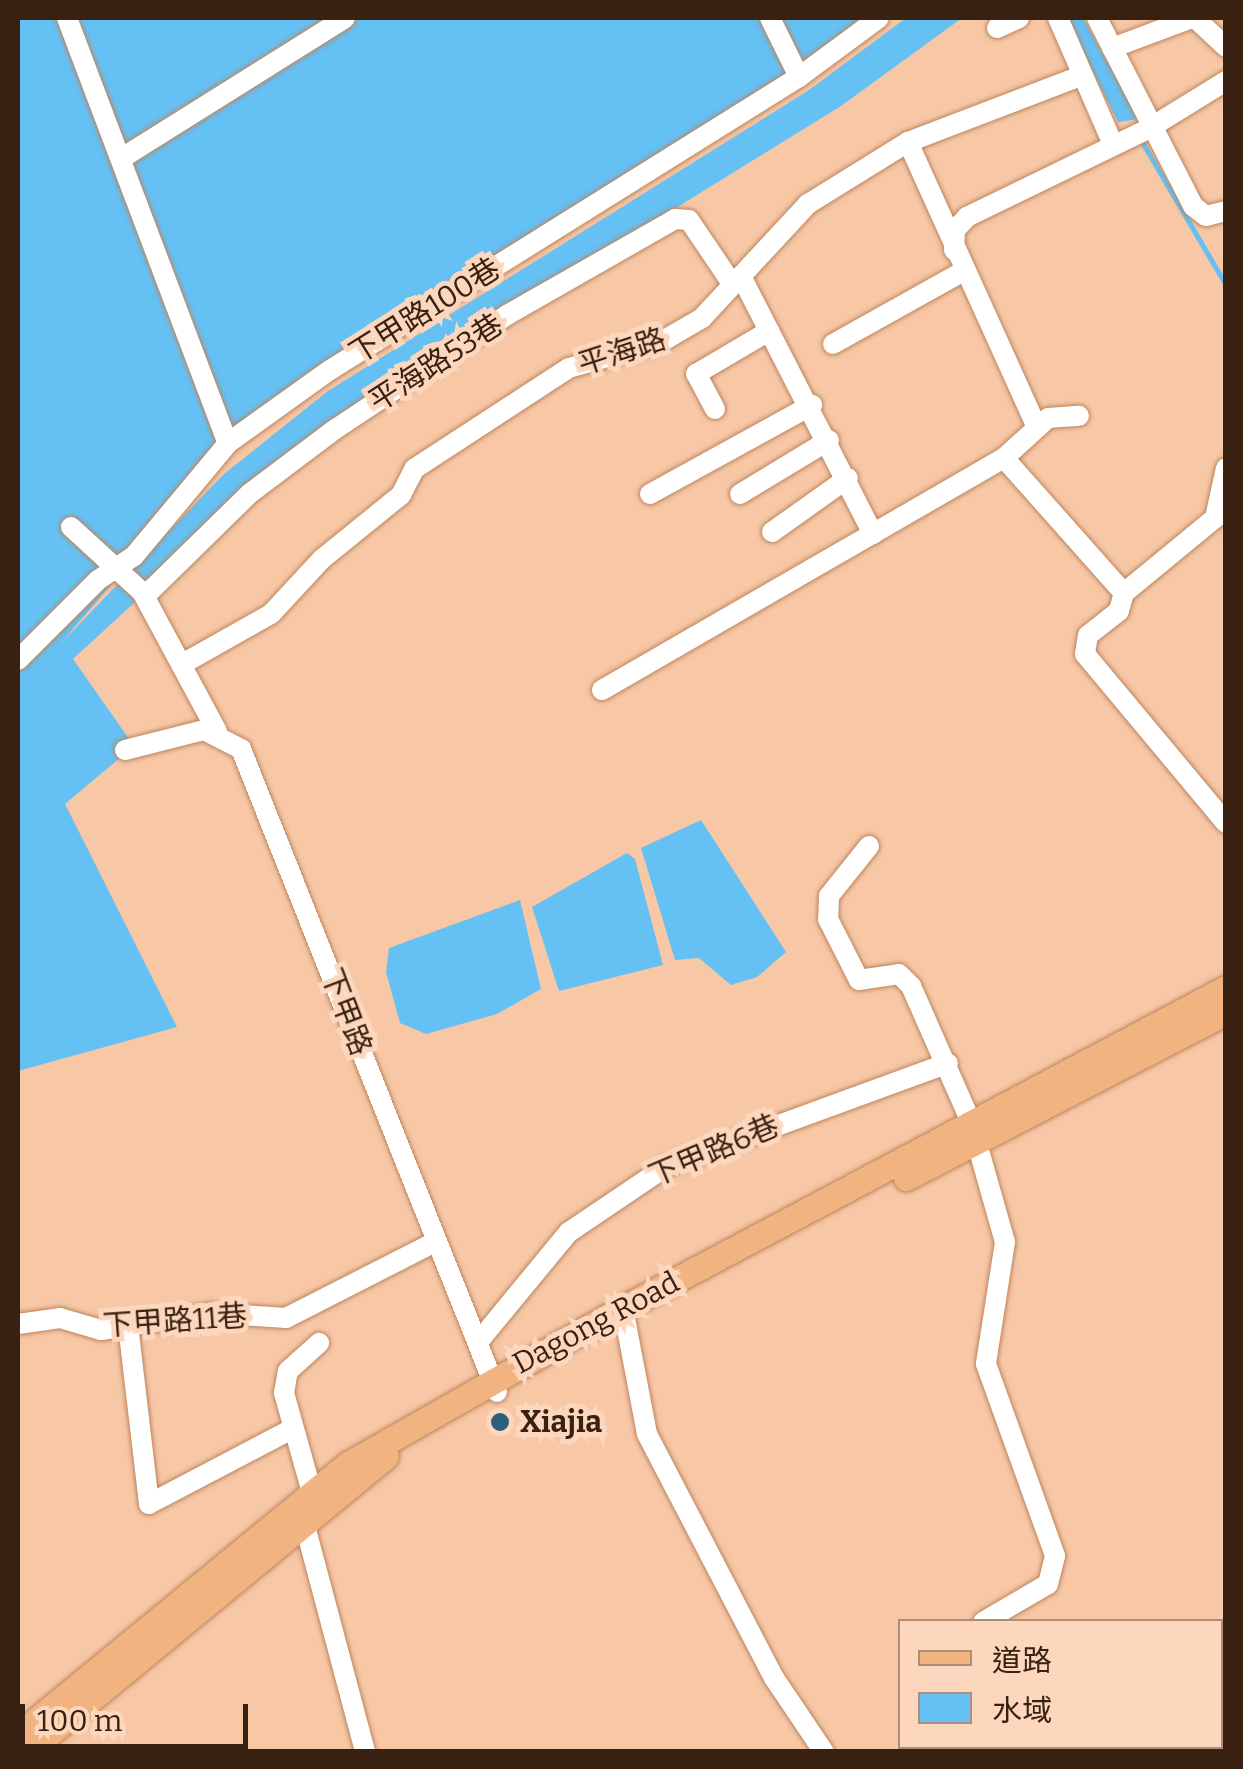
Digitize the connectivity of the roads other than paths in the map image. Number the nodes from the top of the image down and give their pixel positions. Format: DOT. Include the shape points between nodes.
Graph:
graph roads {
  1 [pos="66,18"];
  2 [pos="345,18"];
  3 [pos="770,18"];
  4 [pos="879,18"];
  5 [pos="1019,18"];
  6 [pos="1058,18"];
  7 [pos="1097,18"];
  8 [pos="1193,18"];
  9 [pos="1170,23"];
  10 [pos="997,28"];
  11 [pos="1226,47"];
  12 [pos="1112,48"];
  13 [pos="1081,76"];
  14 [pos="800,77"];
  15 [pos="1226,81"];
  16 [pos="1145,131"];
  17 [pos="1116,140"];
  18 [pos="908,142"];
  19 [pos="122,158"];
  20 [pos="1226,210"];
  21 [pos="954,250"];
  22 [pos="962,272"];
  23 [pos="737,280"];
  24 [pos="768,331"];
  25 [pos="833,344"];
  26 [pos="812,405"];
  27 [pos="715,409"];
  28 [pos="1079,416"];
  29 [pos="1036,425"];
  30 [pos="830,440"];
  31 [pos="228,443"];
  32 [pos="1004,458"];
  33 [pos="1226,468"];
  34 [pos="848,478"];
  35 [pos="650,494"];
  36 [pos="740,494"];
  37 [pos="70,527"];
  38 [pos="772,532"];
  39 [pos="873,534"];
  40 [pos="122,568"];
  41 [pos="1124,593"];
  42 [pos="144,594"];
  43 [pos="18,660"];
  44 [pos="184,662"];
  45 [pos="602,690"];
  46 [pos="217,731"];
  47 [pos="124,750"];
  48 [pos="1226,823"];
  49 [pos="869,846"];
  50 [pos="1226,988"];
  51 [pos="1226,1012"];
  52 [pos="948,1063"];
  53 [pos="972,1132"];
  54 [pos="436,1242"];
  55 [pos="626,1314"];
  56 [pos="18,1324"];
  57 [pos="128,1326"];
  58 [pos="479,1341"];
  59 [pos="319,1343"];
  60 [pos="495,1385"];
  61 [pos="290,1430"];
  62 [pos="311,1489"];
  63 [pos="304,1522"];
  64 [pos="988,1619"];
  65 [pos="18,1735"];
  66 [pos="26,1752"];
  67 [pos="365,1752"];
  68 [pos="824,1752"];
  1 -- 19 [label="street"];
  2 -- 19 [label="street"];
  3 -- 14 [label="street"];
  4 -- 14 [label="street, 下甲路100巷"];
  5 -- 10 [label="street"];
  6 -- 13 [label="street"];
  7 -- 12 [label="street"];
  8 -- 9 [label="street"];
  8 -- 11 [label="street"];
  9 -- 12 [label="street"];
  12 -- 16 [label="street"];
  13 -- 17 [label="street"];
  13 -- 18 [label="street, 平海路"];
  14 -- 31 [label="street, 下甲路100巷" via="330,370"];
  15 -- 16 [label="street"];
  16 -- 17 [label="street"];
  16 -- 20 [label="street" via="1198,213"];
  17 -- 21 [label="street" via="966,218"];
  18 -- 21 [label="street"];
  18 -- 23 [label="street, 平海路" via="792,215"];
  19 -- 31 [label="street"];
  21 -- 22 [label="street"];
  22 -- 25 [label="street"];
  22 -- 29 [label="street"];
  23 -- 24 [label="street, 平海路53巷"];
  23 -- 42 [label="street, 平海路53巷" via="690,220 676,218 507,315 334,430 248,494"];
  23 -- 44 [label="street, 平海路" via="672,338 570,368 414,469 401,496 331,550 271,614"];
  24 -- 26 [label="street, 平海路53巷"];
  24 -- 27 [label="street" via="696,374"];
  26 -- 30 [label="street, 平海路53巷"];
  26 -- 35 [label="street"];
  28 -- 29 [label="street"];
  29 -- 32 [label="street"];
  30 -- 34 [label="street, 平海路53巷"];
  30 -- 36 [label="street"];
  31 -- 40 [label="street, 下甲路100巷"];
  32 -- 39 [label="street"];
  32 -- 41 [label="street"];
  33 -- 41 [label="street" via="1216,518"];
  34 -- 38 [label="street"];
  34 -- 39 [label="street, 平海路53巷"];
  37 -- 40 [label="street, 下甲路"];
  39 -- 45 [label="street"];
  40 -- 42 [label="street, 下甲路"];
  40 -- 43 [label="street, 下甲路100巷"];
  41 -- 48 [label="street" via="1119,610 1088,635 1086,654"];
  42 -- 44 [label="street, 下甲路"];
  44 -- 46 [label="street, 下甲路"];
  46 -- 47 [label="street"];
  46 -- 54 [label="street, 下甲路" via="248,764"];
  49 -- 52 [label="street" via="829,896 832,933 860,980 904,978"];
  50 -- 53 [label="main road, Dagong Road"];
  51 -- 53 [label="main road, Dagong Road"];
  52 -- 53 [label="street"];
  52 -- 58 [label="street, 下甲路6巷" via="667,1166 569,1232"];
  53 -- 55 [label="main road, Dagong Road"];
  53 -- 64 [label="street" via="1005,1242 986,1364 1056,1556 1048,1584"];
  54 -- 57 [label="street, 下甲路11巷" via="286,1318 212,1314"];
  54 -- 58 [label="street, 下甲路"];
  55 -- 60 [label="main road, Dagong Road"];
  55 -- 68 [label="street" via="647,1434 774,1678"];
  56 -- 57 [label="street, 下甲路11巷" via="47,1317 102,1330"];
  57 -- 61 [label="street" via="148,1504"];
  58 -- 60 [label="street, 下甲路"];
  59 -- 61 [label="street" via="288,1371"];
  60 -- 62 [label="main road, Dagong Road"];
  60 -- 63 [label="main road, Dagong Road" via="392,1452"];
  61 -- 62 [label="street"];
  62 -- 65 [label="main road, Dagong Road"];
  63 -- 66 [label="main road, Dagong Road"];
  63 -- 67 [label="street"];
}
